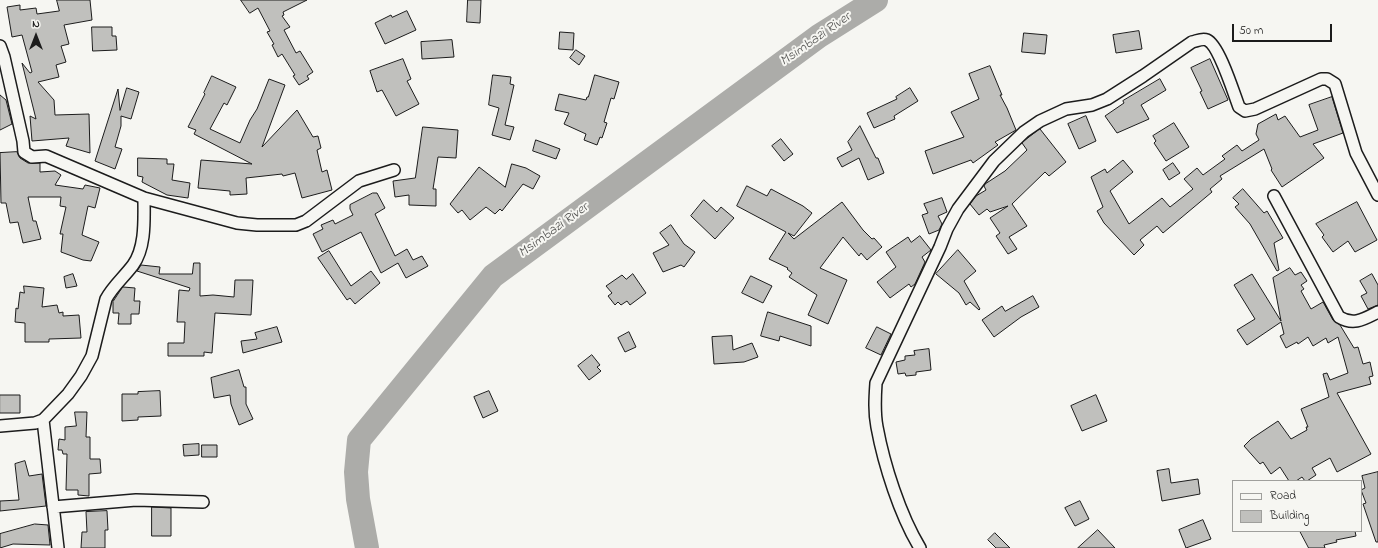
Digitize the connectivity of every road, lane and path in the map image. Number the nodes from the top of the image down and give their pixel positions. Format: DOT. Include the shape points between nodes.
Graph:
graph roads {
  1 [pos="0,46"];
  2 [pos="394,170"];
  3 [pos="1378,195"];
  4 [pos="1274,196"];
  5 [pos="144,198"];
  6 [pos="1378,312"];
  7 [pos="43,420"];
  8 [pos="0,426"];
  9 [pos="203,502"];
  10 [pos="53,507"];
  11 [pos="58,548"];
  12 [pos="920,548"];
  1 -- 5 [label="street" via="24,152 32,156 46,156"];
  2 -- 5 [label="street" via="359,182 306,222 296,225 237,223"];
  3 -- 12 [label="street" via="1356,153 1335,84 1327,79 1321,79 1255,109 1245,111 1239,107 1214,44 1207,40 1192,42 1107,99 1092,105 1066,109 1024,132 994,161 958,209 876,384 876,426 883,454 910,533"];
  4 -- 6 [label="street" via="1340,316 1351,322"];
  5 -- 7 [label="street" via="142,237 137,258 109,292 92,356 81,376"];
  7 -- 8 [label="street"];
  7 -- 10 [label="street"];
  9 -- 10 [label="street" via="136,500"];
  10 -- 11 [label="street"];
}
